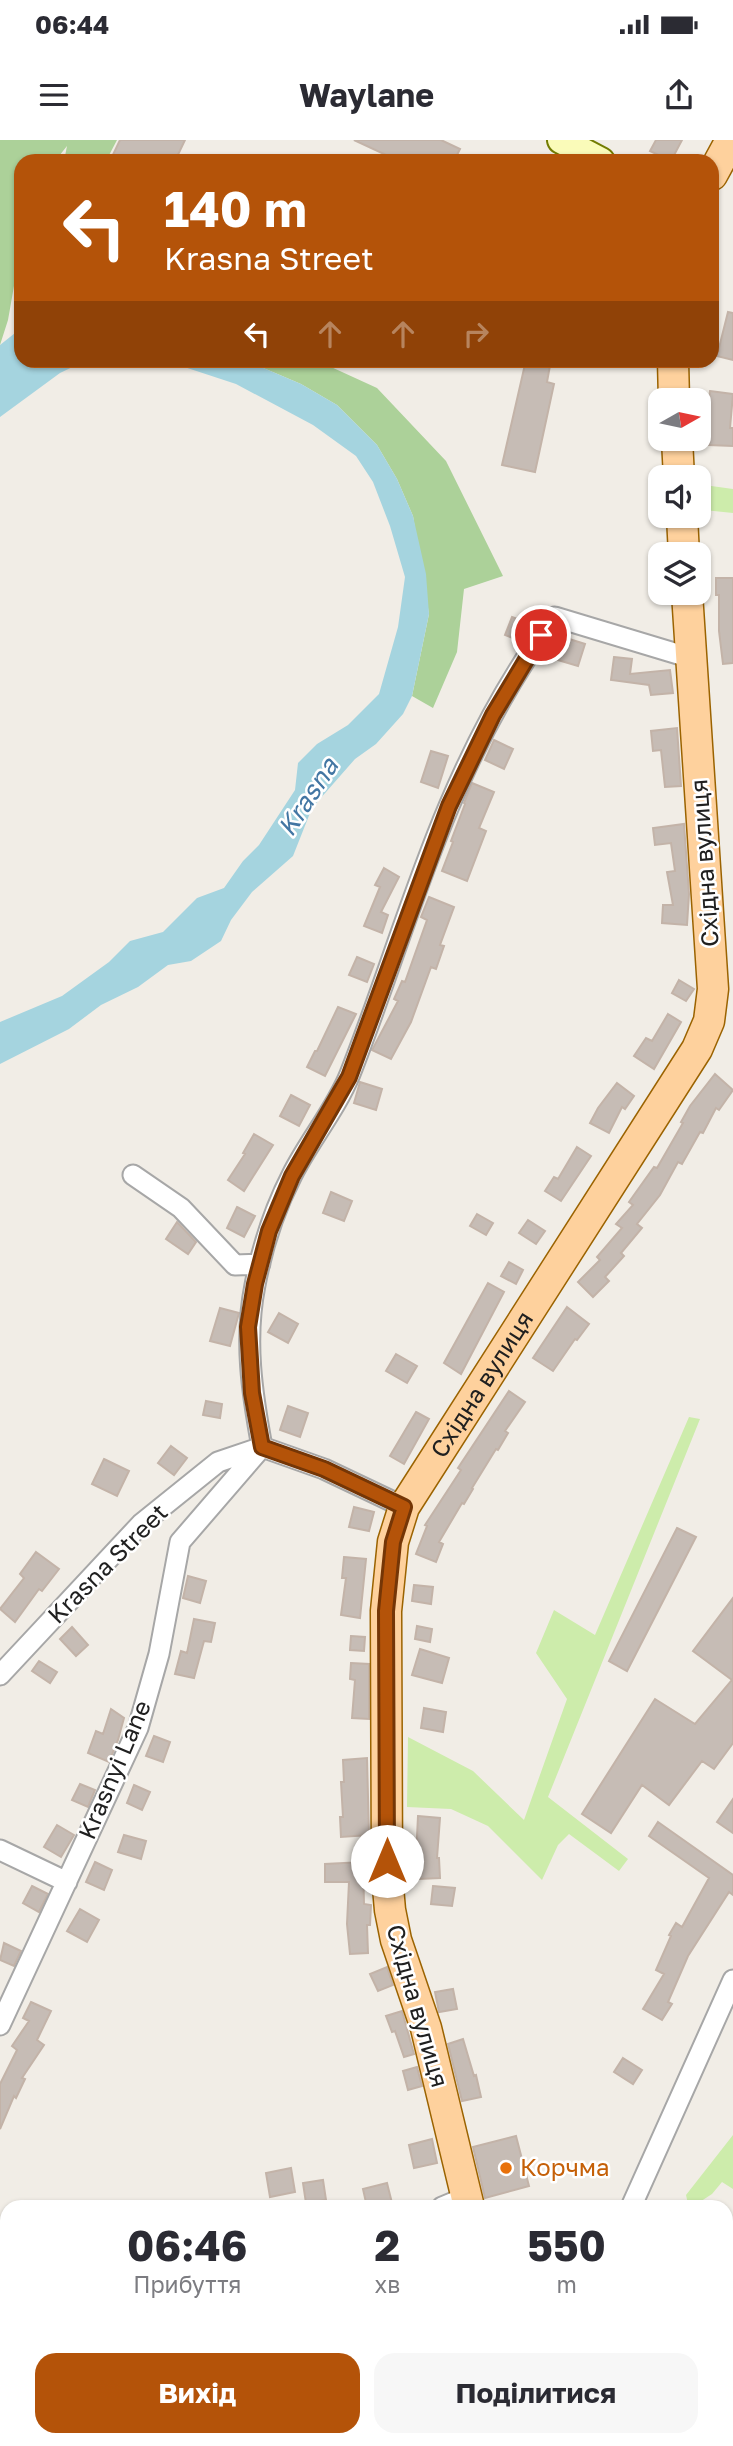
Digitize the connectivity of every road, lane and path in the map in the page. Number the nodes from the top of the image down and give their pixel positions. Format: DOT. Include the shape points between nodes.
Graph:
graph roads {
  1 [pos="561,140"];
  2 [pos="731,140"];
  3 [pos="588,154"];
  4 [pos="719,162"];
  5 [pos="673,368"];
  6 [pos="674,388"];
  7 [pos="688,605"];
  8 [pos="691,658"];
  9 [pos="133,1175"];
  10 [pos="260,1264"];
  11 [pos="262,1447"];
  12 [pos="404,1507"];
  13 [pos="0,1675"];
  14 [pos="0,1850"];
  15 [pos="67,1882"];
  16 [pos="733,1980"];
  17 [pos="0,2025"];
  18 [pos="458,2200"];
  19 [pos="634,2200"];
  1 -- 3 [label="street"];
  2 -- 4 [label="main road"];
  5 -- 6 [label="main road"];
  7 -- 8 [label="main road, Східна вулиця"];
  8 -- 10 [label="street" via="555,617 541,635 493,715 449,806 349,1077 292,1176"];
  8 -- 12 [label="main road, Східна вулиця" via="713,989 709,1021 697,1049"];
  9 -- 10 [label="street" via="181,1208 235,1265"];
  10 -- 11 [label="street" via="248,1327 252,1393"];
  11 -- 12 [label="street" via="324,1469"];
  11 -- 13 [label="street, Krasna Street" via="218,1462 141,1524"];
  11 -- 15 [label="street, Krasnyi Lane" via="180,1542 159,1654 138,1728"];
  12 -- 18 [label="main road, Східна вулиця" via="393,1542 386,1611 388,1887 396,1940 426,2028"];
  14 -- 15 [label="street"];
  15 -- 17 [label="street, Krasnyi Lane"];
  16 -- 19 [label="street"];
}
